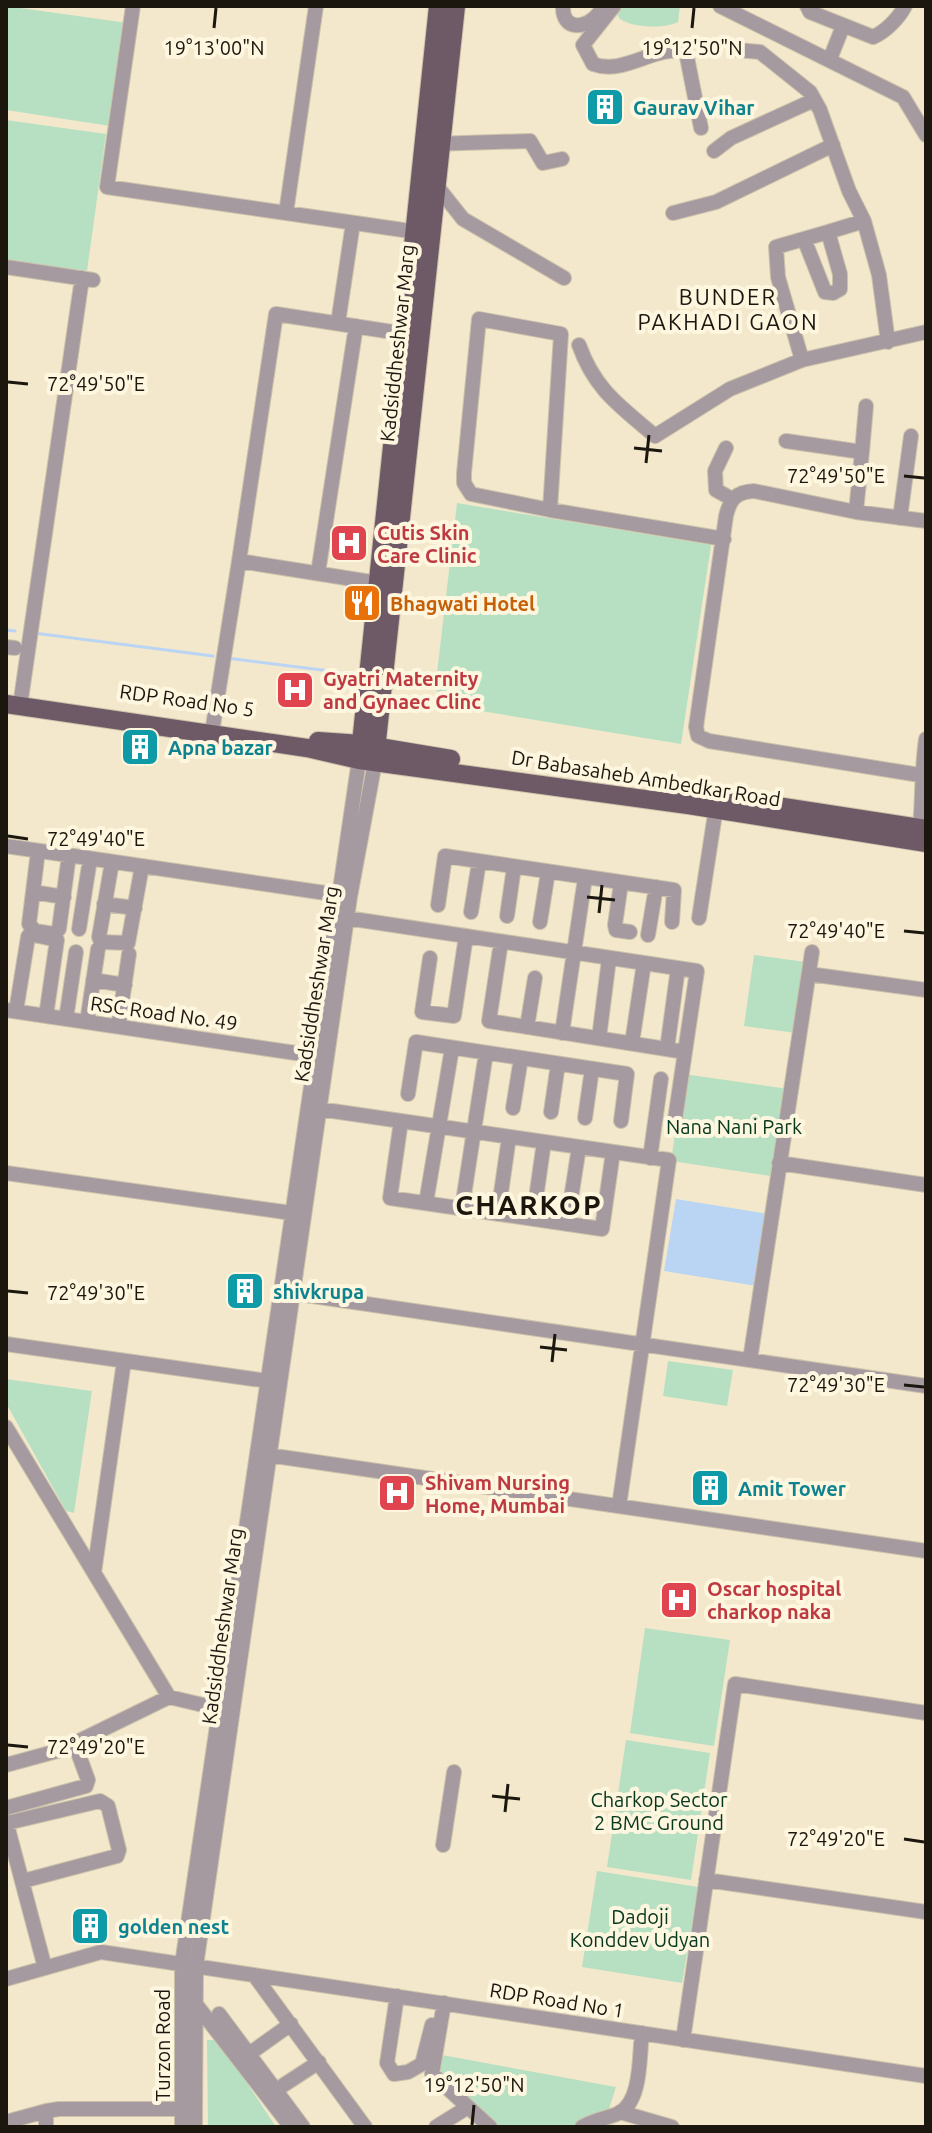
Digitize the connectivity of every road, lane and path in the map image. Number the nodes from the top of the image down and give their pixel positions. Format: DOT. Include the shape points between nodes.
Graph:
graph roads {
  1 [pos="133,6"];
  2 [pos="316,6"];
  3 [pos="438,6"];
  4 [pos="456,6"];
  5 [pos="563,6"];
  6 [pos="605,6"];
  7 [pos="614,6"];
  8 [pos="720,6"];
  9 [pos="807,6"];
  10 [pos="900,9"];
  11 [pos="843,26"];
  12 [pos="590,29"];
  13 [pos="737,50"];
  14 [pos="830,59"];
  15 [pos="814,100"];
  16 [pos="920,116"];
  17 [pos="701,128"];
  18 [pos="926,135"];
  19 [pos="432,144"];
  20 [pos="833,145"];
  21 [pos="714,151"];
  22 [pos="562,159"];
  23 [pos="436,185"];
  24 [pos="286,213"];
  25 [pos="673,213"];
  26 [pos="864,221"];
  27 [pos="353,223"];
  28 [pos="828,232"];
  29 [pos="422,233"];
  30 [pos="804,239"];
  31 [pos="6,267"];
  32 [pos="564,278"];
  33 [pos="338,323"];
  34 [pos="356,326"];
  35 [pos="926,332"];
  36 [pos="412,335"];
  37 [pos="888,342"];
  38 [pos="579,345"];
  39 [pos="802,360"];
  40 [pos="866,406"];
  41 [pos="911,436"];
  42 [pos="786,441"];
  43 [pos="726,448"];
  44 [pos="862,452"];
  45 [pos="732,499"];
  46 [pos="550,510"];
  47 [pos="856,512"];
  48 [pos="900,518"];
  49 [pos="926,521"];
  50 [pos="724,539"];
  51 [pos="239,561"];
  52 [pos="318,573"];
  53 [pos="385,584"];
  54 [pos="13,701"];
  55 [pos="213,726"];
  56 [pos="926,739"];
  57 [pos="368,753"];
  58 [pos="923,775"];
  59 [pos="716,803"];
  60 [pos="922,836"];
  61 [pos="6,846"];
  62 [pos="38,851"];
  63 [pos="69,855"];
  64 [pos="90,859"];
  65 [pos="112,862"];
  66 [pos="479,862"];
  67 [pos="142,866"];
  68 [pos="514,867"];
  69 [pos="548,872"];
  70 [pos="585,878"];
  71 [pos="621,883"];
  72 [pos="656,887"];
  73 [pos="33,892"];
  74 [pos="345,896"];
  75 [pos="64,897"];
  76 [pos="104,904"];
  77 [pos="438,905"];
  78 [pos="135,908"];
  79 [pos="471,912"];
  80 [pos="507,916"];
  81 [pos="342,917"];
  82 [pos="699,918"];
  83 [pos="540,922"];
  84 [pos="672,922"];
  85 [pos="79,929"];
  86 [pos="630,932"];
  87 [pos="648,935"];
  88 [pos="466,936"];
  89 [pos="501,942"];
  90 [pos="98,949"];
  91 [pos="76,952"];
  92 [pos="812,952"];
  93 [pos="573,953"];
  94 [pos="129,954"];
  95 [pos="430,958"];
  96 [pos="609,959"];
  97 [pos="644,963"];
  98 [pos="678,968"];
  99 [pos="22,972"];
  100 [pos="809,974"];
  101 [pos="51,975"];
  102 [pos="535,978"];
  103 [pos="93,980"];
  104 [pos="125,985"];
  105 [pos="926,990"];
  106 [pos="8,1011"];
  107 [pos="46,1016"];
  108 [pos="66,1019"];
  109 [pos="87,1022"];
  110 [pos="119,1022"];
  111 [pos="527,1027"];
  112 [pos="562,1033"];
  113 [pos="599,1038"];
  114 [pos="632,1043"];
  115 [pos="452,1048"];
  116 [pos="667,1049"];
  117 [pos="685,1052"];
  118 [pos="486,1053"];
  119 [pos="316,1056"];
  120 [pos="521,1058"];
  121 [pos="558,1064"];
  122 [pos="592,1069"];
  123 [pos="661,1079"];
  124 [pos="408,1094"];
  125 [pos="314,1108"];
  126 [pos="513,1108"];
  127 [pos="551,1112"];
  128 [pos="585,1118"];
  129 [pos="401,1121"];
  130 [pos="621,1121"];
  131 [pos="674,1126"];
  132 [pos="439,1127"];
  133 [pos="475,1132"];
  134 [pos="509,1137"];
  135 [pos="544,1142"];
  136 [pos="579,1147"];
  137 [pos="613,1152"];
  138 [pos="650,1158"];
  139 [pos="779,1163"];
  140 [pos="6,1173"];
  141 [pos="926,1185"];
  142 [pos="426,1203"];
  143 [pos="462,1208"];
  144 [pos="298,1214"];
  145 [pos="498,1214"];
  146 [pos="533,1219"];
  147 [pos="567,1224"];
  148 [pos="287,1292"];
  149 [pos="6,1344"];
  150 [pos="642,1344"];
  151 [pos="124,1361"];
  152 [pos="758,1361"];
  153 [pos="274,1382"];
  154 [pos="926,1386"];
  155 [pos="6,1427"];
  156 [pos="263,1455"];
  157 [pos="619,1506"];
  158 [pos="926,1551"];
  159 [pos="94,1573"];
  160 [pos="169,1697"];
  161 [pos="220,1709"];
  162 [pos="926,1713"];
  163 [pos="77,1742"];
  164 [pos="6,1765"];
  165 [pos="454,1772"];
  166 [pos="6,1808"];
  167 [pos="7,1828"];
  168 [pos="443,1845"];
  169 [pos="706,1880"];
  170 [pos="23,1881"];
  171 [pos="926,1912"];
  172 [pos="189,1965"];
  173 [pos="45,1968"];
  174 [pos="254,1975"];
  175 [pos="6,1979"];
  176 [pos="397,1996"];
  177 [pos="195,2003"];
  178 [pos="444,2003"];
  179 [pos="219,2014"];
  180 [pos="291,2024"];
  181 [pos="432,2025"];
  182 [pos="642,2033"];
  183 [pos="683,2040"];
  184 [pos="249,2054"];
  185 [pos="319,2062"];
  186 [pos="926,2076"];
  187 [pos="276,2090"];
  188 [pos="468,2107"];
  189 [pos="188,2109"];
  190 [pos="46,2111"];
  191 [pos="620,2112"];
  192 [pos="6,2122"];
  193 [pos="46,2127"];
  194 [pos="182,2127"];
  195 [pos="195,2127"];
  196 [pos="291,2127"];
  197 [pos="303,2127"];
  198 [pos="365,2127"];
  199 [pos="436,2127"];
  200 [pos="490,2127"];
  201 [pos="582,2127"];
  202 [pos="672,2127"];
  1 -- 24 [label="street" via="107,187"];
  2 -- 24 [label="street"];
  3 -- 19 [label="main road, Kadsiddheshwar Marg" via="429,79"];
  4 -- 19 [label="main road, Kadsiddheshwar Marg"];
  5 -- 12 [label="street" via="570,24"];
  6 -- 12 [label="street"];
  7 -- 12 [label="street"];
  8 -- 14 [label="street"];
  9 -- 11 [label="street"];
  10 -- 11 [label="street" via="873,37"];
  11 -- 14 [label="street"];
  12 -- 17 [label="street" via="583,45 593,64 606,69 674,49 686,52"];
  13 -- 15 [label="street" via="760,52"];
  14 -- 16 [label="street" via="903,97"];
  15 -- 20 [label="street"];
  15 -- 21 [label="street"];
  16 -- 18 [label="street"];
  19 -- 22 [label="street" via="530,141 543,163"];
  19 -- 23 [label="main road, Kadsiddheshwar Marg"];
  19 -- 29 [label="main road, Kadsiddheshwar Marg"];
  20 -- 25 [label="street" via="716,202"];
  20 -- 26 [label="street"];
  23 -- 29 [label="main road, Kadsiddheshwar Marg"];
  23 -- 32 [label="street" via="463,219"];
  24 -- 27 [label="street"];
  26 -- 28 [label="street"];
  26 -- 37 [label="street" via="879,275"];
  27 -- 29 [label="street"];
  27 -- 33 [label="street"];
  28 -- 30 [label="street"];
  28 -- 30 [label="street" via="840,274 840,289 833,293 825,292"];
  29 -- 36 [label="main road, Kadsiddheshwar Marg"];
  30 -- 39 [label="street" via="776,247 778,277"];
  31 -- 54 [label="street" via="88,279"];
  33 -- 34 [label="street"];
  33 -- 51 [label="street" via="276,314"];
  34 -- 36 [label="street"];
  34 -- 52 [label="street"];
  35 -- 37 [label="street"];
  36 -- 53 [label="main road, Kadsiddheshwar Marg"];
  37 -- 39 [label="street"];
  38 -- 39 [label="street" via="588,370 610,398 655,436 730,389"];
  40 -- 44 [label="street"];
  41 -- 48 [label="street"];
  42 -- 44 [label="street"];
  43 -- 45 [label="street" via="715,471 716,490"];
  44 -- 47 [label="street"];
  45 -- 47 [label="street" via="754,491"];
  45 -- 50 [label="street"];
  46 -- 46 [label="street" via="471,494 464,483 479,319 561,334"];
  46 -- 50 [label="street"];
  47 -- 48 [label="street"];
  48 -- 49 [label="street"];
  50 -- 58 [label="street" via="698,736"];
  51 -- 52 [label="street"];
  51 -- 55 [label="street"];
  52 -- 53 [label="street"];
  53 -- 57 [label="main road, Kadsiddheshwar Marg"];
  54 -- 55 [label="main road, RDP Road No 5"];
  54 -- 57 [label="main road, RDP Road No 5"];
  55 -- 57 [label="main road, RDP Road No 5"];
  56 -- 58 [label="street"];
  57 -- 59 [label="main road, Dr Babasaheb Ambedkar Road"];
  57 -- 74 [label="street, Kadsiddheshwar Marg"];
  58 -- 60 [label="street"];
  59 -- 60 [label="main road, Dr Babasaheb Ambedkar Road"];
  59 -- 82 [label="street"];
  61 -- 62 [label="street"];
  62 -- 63 [label="street"];
  62 -- 73 [label="street"];
  63 -- 64 [label="street"];
  63 -- 75 [label="street"];
  64 -- 65 [label="street"];
  64 -- 85 [label="street"];
  65 -- 67 [label="street"];
  65 -- 76 [label="street"];
  66 -- 68 [label="street"];
  66 -- 77 [label="street" via="445,856"];
  66 -- 79 [label="street"];
  67 -- 74 [label="street"];
  67 -- 78 [label="street"];
  68 -- 69 [label="street"];
  68 -- 80 [label="street"];
  69 -- 70 [label="street"];
  69 -- 83 [label="street"];
  70 -- 71 [label="street"];
  70 -- 93 [label="street"];
  71 -- 72 [label="street"];
  71 -- 86 [label="street" via="615,925 616,930"];
  72 -- 84 [label="street" via="676,892"];
  72 -- 87 [label="street"];
  73 -- 75 [label="street"];
  73 -- 75 [label="street" via="30,928 54,934"];
  74 -- 81 [label="street, Kadsiddheshwar Marg"];
  76 -- 78 [label="street"];
  76 -- 78 [label="street" via="101,942 128,943"];
  81 -- 88 [label="street"];
  81 -- 119 [label="street, Kadsiddheshwar Marg"];
  81 -- 125 [label="street, Kadsiddheshwar Marg"];
  88 -- 89 [label="street"];
  88 -- 95 [label="street" via="454,1016 422,1012"];
  89 -- 93 [label="street"];
  89 -- 111 [label="street" via="489,1021"];
  90 -- 103 [label="street"];
  91 -- 108 [label="street"];
  92 -- 100 [label="street"];
  93 -- 96 [label="street"];
  93 -- 112 [label="street"];
  94 -- 104 [label="street"];
  96 -- 97 [label="street"];
  96 -- 113 [label="street"];
  97 -- 98 [label="street"];
  97 -- 114 [label="street"];
  98 -- 116 [label="street"];
  98 -- 117 [label="street" via="697,971"];
  99 -- 101 [label="street"];
  99 -- 101 [label="street" via="30,934 57,940"];
  99 -- 106 [label="street"];
  100 -- 105 [label="street"];
  100 -- 139 [label="street"];
  101 -- 107 [label="street"];
  102 -- 111 [label="street"];
  103 -- 104 [label="street"];
  103 -- 109 [label="street"];
  104 -- 110 [label="street"];
  106 -- 107 [label="street, RSC Road No. 49"];
  107 -- 108 [label="street, RSC Road No. 49"];
  108 -- 109 [label="street, RSC Road No. 49"];
  109 -- 119 [label="street, RSC Road No. 49"];
  111 -- 112 [label="street"];
  112 -- 113 [label="street"];
  113 -- 114 [label="street"];
  114 -- 116 [label="street"];
  115 -- 118 [label="street"];
  115 -- 124 [label="street" via="416,1042"];
  115 -- 132 [label="street"];
  116 -- 117 [label="street"];
  117 -- 131 [label="street"];
  118 -- 120 [label="street"];
  118 -- 133 [label="street"];
  119 -- 125 [label="street, Kadsiddheshwar Marg"];
  120 -- 121 [label="street"];
  120 -- 126 [label="street"];
  121 -- 122 [label="street"];
  121 -- 127 [label="street"];
  122 -- 128 [label="street"];
  122 -- 130 [label="street" via="627,1074"];
  123 -- 138 [label="street"];
  125 -- 129 [label="street"];
  125 -- 144 [label="street, Kadsiddheshwar Marg"];
  129 -- 132 [label="street"];
  129 -- 142 [label="street" via="390,1198"];
  132 -- 133 [label="street"];
  132 -- 142 [label="street"];
  133 -- 134 [label="street"];
  133 -- 143 [label="street"];
  134 -- 135 [label="street"];
  134 -- 145 [label="street"];
  135 -- 136 [label="street"];
  135 -- 146 [label="street"];
  136 -- 137 [label="street"];
  136 -- 147 [label="street"];
  137 -- 138 [label="street"];
  137 -- 147 [label="street" via="602,1229"];
  138 -- 150 [label="street" via="669,1160"];
  139 -- 141 [label="street"];
  139 -- 152 [label="street"];
  140 -- 144 [label="street"];
  142 -- 143 [label="street"];
  143 -- 145 [label="street"];
  144 -- 148 [label="street, Kadsiddheshwar Marg"];
  145 -- 146 [label="street"];
  146 -- 147 [label="street"];
  148 -- 150 [label="street"];
  148 -- 153 [label="street, Kadsiddheshwar Marg"];
  149 -- 151 [label="street"];
  150 -- 152 [label="street"];
  150 -- 157 [label="street"];
  151 -- 153 [label="street"];
  151 -- 159 [label="street"];
  152 -- 154 [label="street"];
  153 -- 156 [label="street, Kadsiddheshwar Marg"];
  155 -- 159 [label="street"];
  156 -- 157 [label="street"];
  156 -- 161 [label="street, Kadsiddheshwar Marg"];
  156 -- 172 [label="street, Kadsiddheshwar Marg"];
  157 -- 158 [label="street"];
  159 -- 160 [label="street"];
  160 -- 161 [label="street"];
  160 -- 163 [label="street"];
  161 -- 172 [label="street, Kadsiddheshwar Marg"];
  162 -- 169 [label="street" via="735,1684"];
  164 -- 166 [label="street" via="72,1747 88,1780 86,1786"];
  165 -- 168 [label="street"];
  167 -- 170 [label="street"];
  167 -- 170 [label="street" via="100,1801 108,1806 117,1856"];
  169 -- 171 [label="street"];
  169 -- 183 [label="street"];
  170 -- 173 [label="street"];
  172 -- 173 [label="street, RDP Road No 1" via="101,1952"];
  172 -- 174 [label="street, RDP Road No 1"];
  172 -- 177 [label="street, Turzon Road"];
  172 -- 189 [label="street, Turzon Road"];
  173 -- 175 [label="street, RDP Road No 1"];
  174 -- 176 [label="street, RDP Road No 1"];
  174 -- 180 [label="street"];
  176 -- 178 [label="street, RDP Road No 1"];
  176 -- 181 [label="street" via="387,2063 394,2074 422,2064"];
  177 -- 189 [label="street, Turzon Road"];
  177 -- 196 [label="street"];
  178 -- 182 [label="street, RDP Road No 1"];
  178 -- 188 [label="street" via="432,2074"];
  179 -- 184 [label="street"];
  180 -- 184 [label="street"];
  180 -- 185 [label="street"];
  182 -- 183 [label="street, RDP Road No 1"];
  182 -- 191 [label="street" via="631,2101"];
  183 -- 186 [label="street, RDP Road No 1"];
  184 -- 187 [label="street"];
  185 -- 187 [label="street"];
  185 -- 198 [label="street"];
  187 -- 197 [label="street"];
  188 -- 199 [label="street"];
  188 -- 200 [label="street"];
  189 -- 190 [label="street"];
  189 -- 194 [label="street, Turzon Road"];
  189 -- 195 [label="street, Turzon Road"];
  190 -- 192 [label="street"];
  190 -- 193 [label="street"];
  191 -- 201 [label="street"];
  191 -- 202 [label="street"];
}
